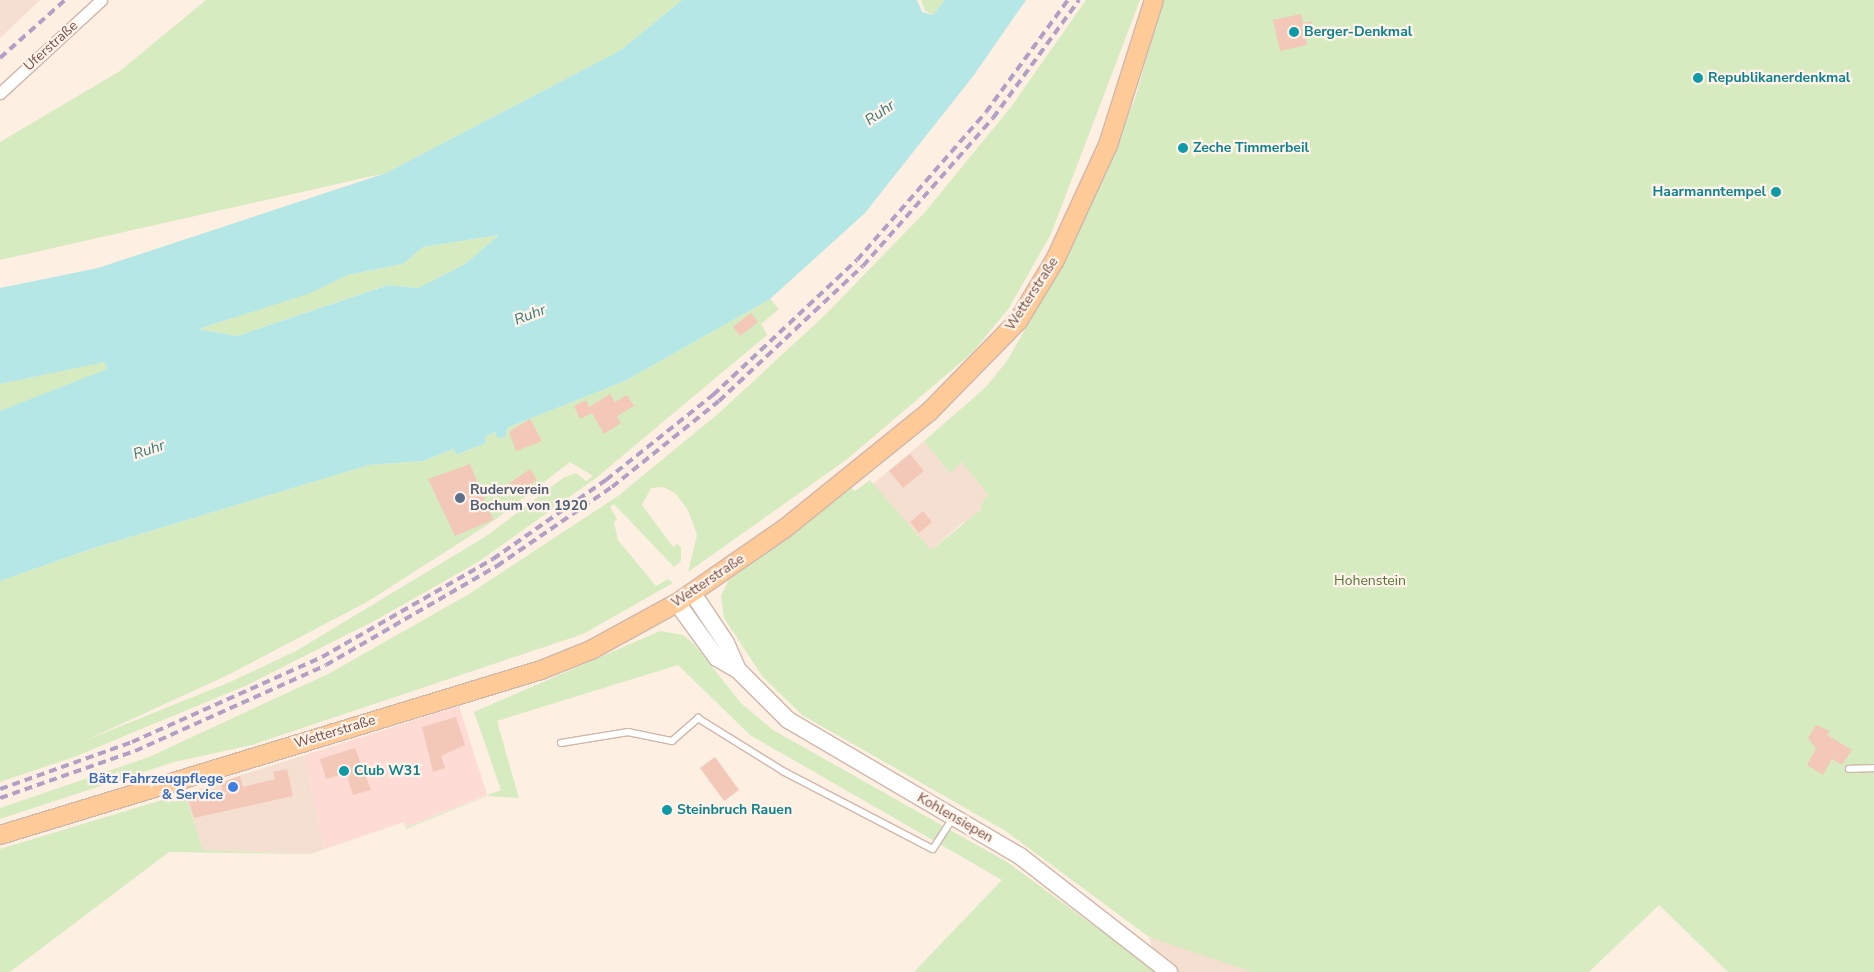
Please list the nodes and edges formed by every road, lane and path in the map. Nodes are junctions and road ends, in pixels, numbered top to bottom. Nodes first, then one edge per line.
1 (102, 0) edge
2 (1154, 0) edge
3 (0, 93) edge
4 (692, 592) junction
5 (677, 603) junction
6 (738, 670) junction
7 (561, 743) dead end
8 (1874, 768) edge
9 (1849, 769) dead end
10 (954, 816) junction
11 (0, 834) edge
12 (1168, 972) edge

1 - 3 street, Uferstraße
2 - 4 main road, Wetterstraße
4 - 5 main road, Wetterstraße
4 - 6 street, Kohlensiepen
5 - 6 street, Kohlensiepen
5 - 11 main road, Wetterstraße
6 - 10 street, Kohlensiepen
7 - 10 lane
8 - 9 lane
10 - 12 street, Kohlensiepen

